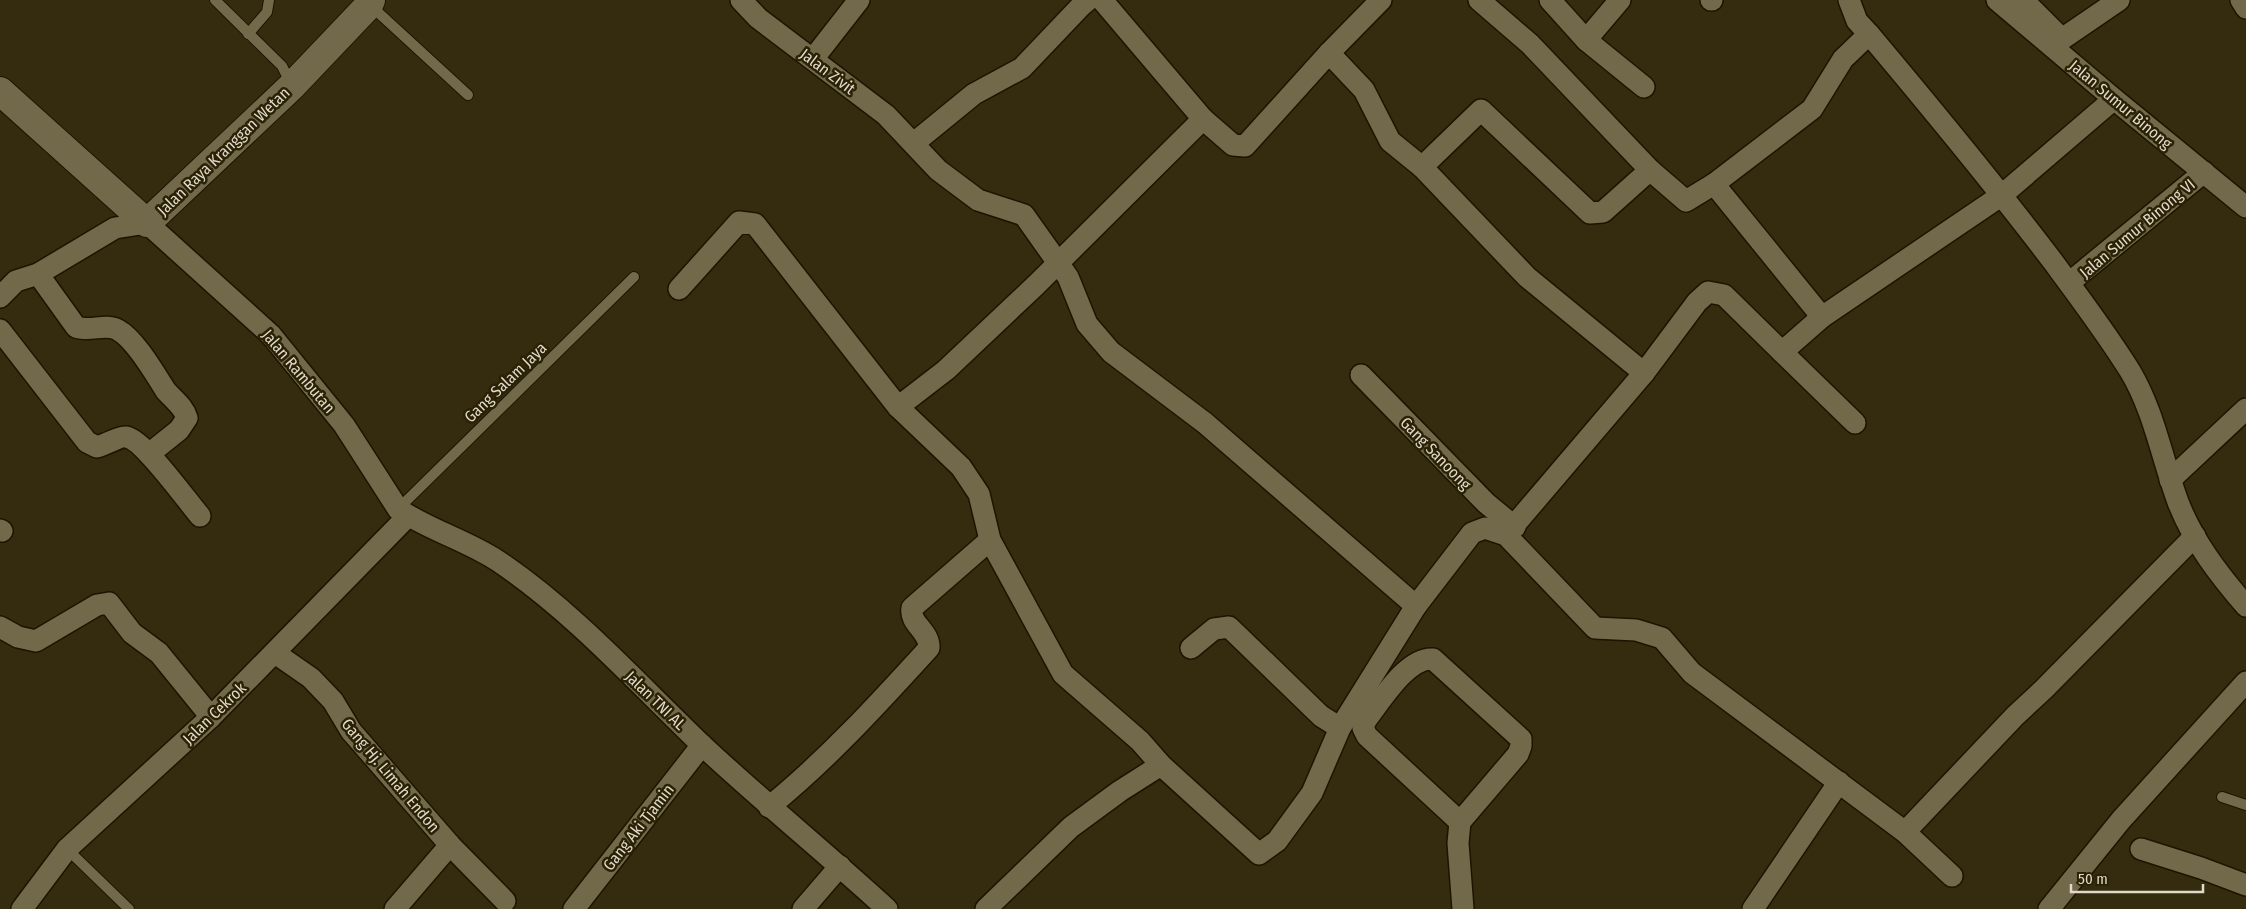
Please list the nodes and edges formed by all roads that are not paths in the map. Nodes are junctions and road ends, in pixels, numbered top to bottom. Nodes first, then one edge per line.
1 (215, 0) edge
2 (269, 0) edge
3 (741, 0) edge
4 (859, 0) edge
5 (1088, 0) edge
6 (1102, 0) edge
7 (1381, 0) edge
8 (1479, 0) edge
9 (1550, 0) edge
10 (1620, 0) edge
11 (1849, 0) edge
12 (2118, 0) edge
13 (2241, 0) edge
14 (370, 2) edge
15 (2010, 3) edge
16 (2246, 8) edge
17 (248, 34) junction
18 (1869, 34) junction
19 (1586, 40) junction
20 (1329, 53) junction
21 (813, 59) junction
22 (292, 86) junction
23 (1644, 87) dead end
24 (0, 91) edge
25 (468, 95) dead end
26 (2114, 99) junction
27 (1204, 119) junction
28 (914, 143) junction
29 (1422, 168) junction
30 (1650, 170) junction
31 (2204, 172) junction
32 (1714, 184) junction
33 (2002, 195) junction
34 (2246, 207) edge
35 (148, 223) junction
36 (1057, 263) junction
37 (38, 274) junction
38 (634, 277) dead end
39 (2069, 284) junction
40 (679, 289) dead end
41 (0, 297) edge
42 (1822, 317) junction
43 (0, 330) edge
44 (1782, 352) junction
45 (1644, 373) junction
46 (1361, 375) dead end
47 (898, 407) junction
48 (2246, 409) edge
49 (1856, 423) dead end
50 (149, 454) junction
51 (2170, 480) junction
52 (403, 512) junction
53 (200, 516) dead end
54 (1510, 531) junction
55 (2194, 536) junction
56 (990, 540) junction
57 (1416, 606) junction
58 (2246, 606) edge
59 (0, 627) edge
60 (1191, 648) dead end
61 (276, 653) junction
62 (2246, 682) edge
63 (211, 717) junction
64 (1340, 728) junction
65 (702, 745) junction
66 (1161, 765) junction
67 (1839, 782) junction
68 (2222, 798) dead end
69 (2246, 805) edge
70 (769, 807) junction
71 (1460, 822) junction
72 (1905, 832) junction
73 (450, 845) junction
74 (67, 849) junction
75 (2141, 849) dead end
76 (840, 866) junction
77 (1952, 876) dead end
78 (2246, 885) edge
79 (505, 901) dead end
80 (22, 909) edge
81 (129, 909) edge
82 (395, 909) edge
83 (574, 909) edge
84 (803, 909) edge
85 (887, 909) edge
86 (986, 909) edge
87 (1463, 909) edge
88 (1753, 909) edge
89 (2049, 909) edge

1 - 17 lane
2 - 17 lane
3 - 21 street, Jalan Zivit
4 - 21 street
5 - 28 street
6 - 27 street
7 - 20 street
8 - 30 street
9 - 19 street
10 - 19 street
11 - 18 street
12 - 15 street
13 - 16 street
14 - 22 main road, Jalan Raya Kranggan Wetan
14 - 25 lane
15 - 26 street, Jalan Sumur Binong
17 - 22 lane
18 - 32 street
18 - 33 street
19 - 23 street
20 - 27 street
20 - 29 street
21 - 28 street, Jalan Zivit
22 - 35 main road, Jalan Raya Kranggan Wetan
24 - 35 main road, Jalan Raya Kranggan Wetan
26 - 31 street, Jalan Sumur Binong
26 - 33 street
27 - 36 street
28 - 36 street, Jalan Zivit
29 - 30 street
29 - 45 street
30 - 32 street
31 - 34 street, Jalan Sumur Binong
31 - 39 street, Jalan Sumur Binong VI
32 - 42 street
33 - 39 street
33 - 42 street
35 - 37 street
35 - 52 street, Jalan Rambutan
36 - 47 street
36 - 57 street, Jalan Zivit
37 - 41 street
37 - 50 street
38 - 52 lane, Gang Salam Jaya
39 - 51 street
40 - 47 street
42 - 44 street
43 - 50 street
44 - 45 street
44 - 49 street
45 - 54 street
46 - 54 street, Gang Sanoong
47 - 56 street
48 - 51 street
50 - 53 street
51 - 55 street
52 - 61 street, Jalan Cekrok
52 - 65 street, Jalan TNI AL
54 - 57 street
54 - 67 street, Gang Sanoong
55 - 58 street
55 - 72 street
56 - 66 street
56 - 70 street
57 - 64 street
59 - 63 street
60 - 64 street
61 - 63 street, Jalan Cekrok
61 - 73 street, Gang Hj. Limah Endon
62 - 89 street
63 - 74 street, Jalan Cekrok
64 - 66 street
65 - 70 street, Jalan TNI AL
65 - 83 street, Gang Aki Tjamin
66 - 86 street
67 - 72 street, Gang Sanoong
67 - 88 street
68 - 69 lane
70 - 76 street, Jalan TNI AL
71 - 71 street
71 - 87 street
72 - 77 street, Gang Sanoong
73 - 79 street, Gang Hj. Limah Endon
73 - 82 street
74 - 80 street, Jalan Cekrok
74 - 81 lane
75 - 78 street
76 - 84 street
76 - 85 street, Jalan TNI AL

